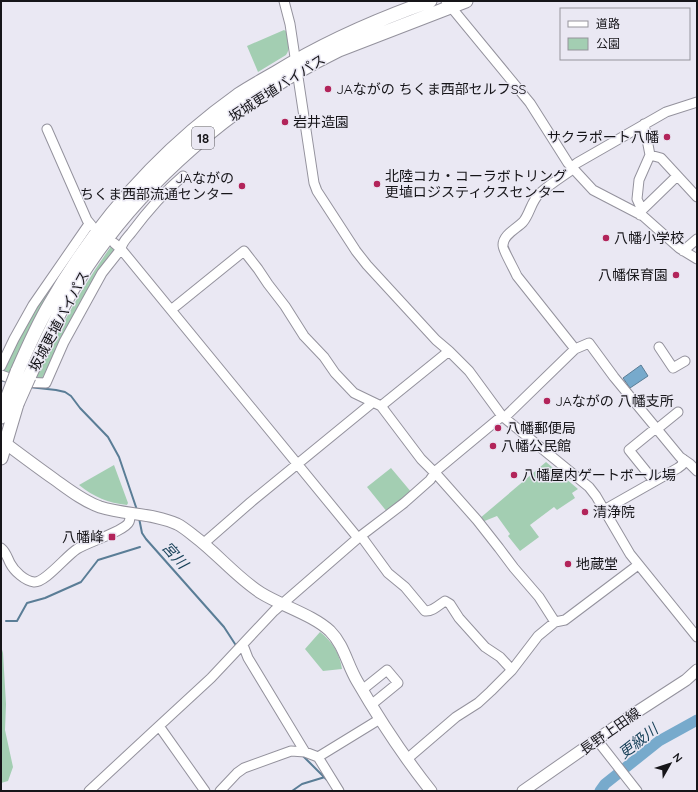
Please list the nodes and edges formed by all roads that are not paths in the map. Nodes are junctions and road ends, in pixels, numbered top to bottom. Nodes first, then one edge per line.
1 (284, 1) edge
2 (430, 1) edge
3 (466, 1) edge
4 (449, 4) edge
5 (296, 66) junction
6 (697, 102) edge
7 (644, 124) junction
8 (47, 129) dead end
9 (650, 155) junction
10 (572, 168) junction
11 (183, 176) dead end
12 (678, 176) junction
13 (697, 197) edge
14 (641, 213) junction
15 (697, 239) edge
16 (118, 246) junction
17 (683, 251) junction
18 (697, 259) edge
19 (171, 310) junction
20 (659, 347) dead end
21 (575, 349) junction
22 (449, 351) junction
23 (685, 361) dead end
24 (1, 366) edge
25 (1, 375) edge
26 (11, 403) junction
27 (372, 403) junction
28 (381, 406) junction
29 (678, 412) dead end
30 (1, 417) edge
31 (503, 417) junction
32 (656, 428) junction
33 (3, 441) edge
34 (1, 458) edge
35 (683, 459) junction
36 (297, 464) junction
37 (697, 471) edge
38 (436, 473) junction
39 (654, 481) junction
40 (604, 510) junction
41 (135, 514) junction
42 (360, 537) junction
43 (204, 543) junction
44 (1, 548) edge
45 (638, 565) junction
46 (282, 604) junction
47 (555, 622) junction
48 (697, 637) edge
49 (240, 648) junction
50 (512, 670) junction
51 (697, 670) edge
52 (362, 690) junction
53 (371, 705) junction
54 (380, 720) junction
55 (159, 726) junction
56 (597, 740) junction
57 (302, 752) junction
58 (318, 757) junction
59 (407, 758) junction
60 (89, 791) edge
61 (205, 791) edge
62 (220, 791) edge
63 (339, 791) edge
64 (432, 791) edge
65 (523, 791) edge
66 (637, 791) edge

1 - 5 street
2 - 5 highway, 坂城更埴バイパス / 18
3 - 4 highway, 坂城更埴バイパス / 18
4 - 5 highway, 坂城更埴バイパス / 18
4 - 10 street
5 - 22 street
5 - 26 highway, 坂城更埴バイパス / 18, bridge
6 - 7 street
7 - 9 street
7 - 10 street
8 - 24 street
9 - 12 street
9 - 14 street
10 - 14 street
10 - 21 street
11 - 16 street
12 - 13 street
12 - 14 street
14 - 17 street
15 - 17 street
16 - 19 street
16 - 25 street
17 - 18 street
19 - 27 street
19 - 36 street
20 - 23 street
21 - 31 street
21 - 32 street
22 - 28 street
22 - 31 street
26 - 30 highway, 坂城更埴バイパス / 18
26 - 33 highway, 坂城更埴バイパス / 18
27 - 28 street
27 - 36 street
28 - 38 street
29 - 32 street
31 - 38 street
31 - 40 street
32 - 35 street
32 - 39 street
33 - 34 highway, 坂城更埴バイパス / 18
33 - 41 main road
35 - 37 street
35 - 39 street
36 - 42 street
36 - 43 street
38 - 42 street
38 - 47 street
39 - 40 street
40 - 45 street
41 - 43 main road
41 - 44 street
42 - 46 street
42 - 50 street
43 - 46 main road
45 - 47 street
45 - 48 street
46 - 49 street
46 - 52 main road
47 - 50 street
49 - 55 street
49 - 57 street
50 - 59 street
51 - 56 main road, 長野上田線
52 - 53 main road
52 - 53 street
53 - 54 main road
54 - 58 street
54 - 59 main road
55 - 60 street
55 - 61 street
56 - 65 main road, 長野上田線
56 - 66 street
57 - 58 street
57 - 62 street
58 - 63 street
59 - 64 main road

